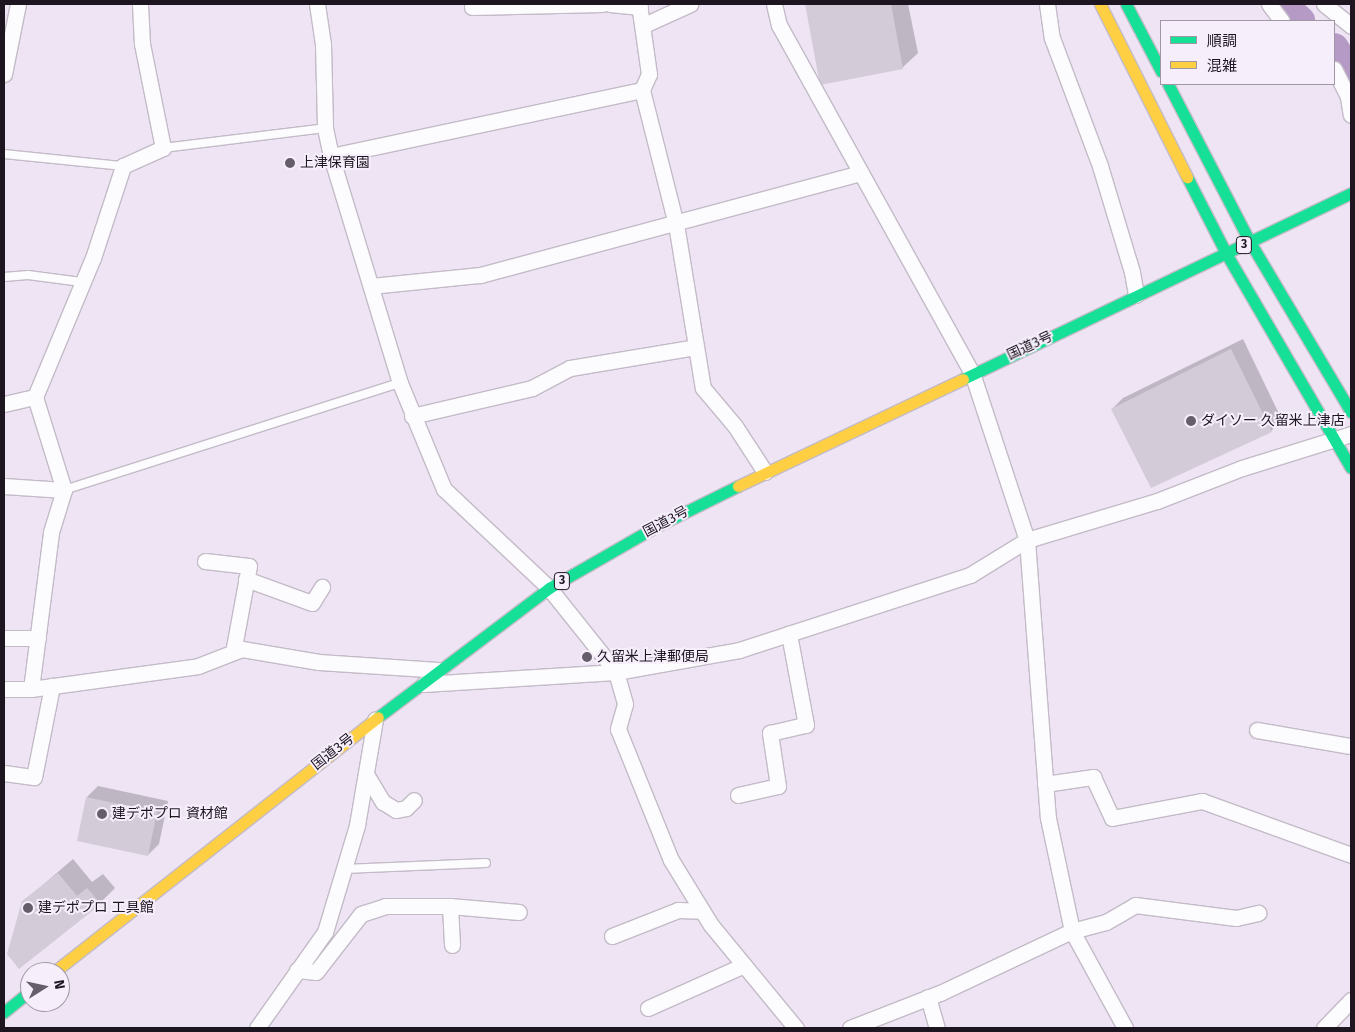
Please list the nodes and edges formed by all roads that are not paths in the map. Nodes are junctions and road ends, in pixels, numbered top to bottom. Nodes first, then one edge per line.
1 (18, 4) edge
2 (140, 4) edge
3 (317, 4) edge
4 (602, 4) edge
5 (610, 4) edge
6 (690, 4) edge
7 (774, 4) edge
8 (1047, 4) edge
9 (1100, 4) edge
10 (1126, 4) edge
11 (1268, 4) edge
12 (1324, 4) edge
13 (640, 5) edge
14 (472, 7) dead end
15 (1281, 20) edge
16 (644, 25) junction
17 (1351, 26) edge
18 (6, 50) edge
19 (1160, 69) edge
20 (1335, 71) edge
21 (4, 74) edge
22 (1169, 85) edge
23 (642, 90) junction
24 (1351, 115) edge
25 (325, 128) junction
26 (162, 148) junction
27 (4, 154) edge
28 (331, 156) junction
29 (123, 166) junction
30 (861, 173) junction
31 (1351, 193) edge
32 (676, 224) junction
33 (1250, 242) junction
34 (1227, 255) junction
35 (4, 277) edge
36 (82, 282) junction
37 (371, 286) junction
38 (1136, 296) junction
39 (695, 347) junction
40 (972, 373) junction
41 (400, 383) junction
42 (35, 397) junction
43 (4, 404) edge
44 (1351, 412) edge
45 (412, 416) junction
46 (1351, 434) edge
47 (1334, 439) junction
48 (1351, 468) edge
49 (765, 472) junction
50 (4, 486) edge
51 (64, 490) junction
52 (1027, 540) junction
53 (205, 562) dead end
54 (246, 579) junction
55 (322, 587) dead end
56 (548, 588) junction
57 (789, 634) junction
58 (4, 638) edge
59 (38, 638) junction
60 (233, 652) junction
61 (438, 670) junction
62 (616, 672) junction
63 (420, 684) junction
64 (52, 686) junction
65 (4, 689) edge
66 (31, 689) junction
67 (375, 719) junction
68 (1257, 730) dead end
69 (1351, 746) edge
70 (4, 774) edge
71 (366, 774) junction
72 (1045, 784) junction
73 (738, 795) dead end
74 (414, 800) dead end
75 (1351, 854) edge
76 (486, 863) dead end
77 (344, 869) junction
78 (450, 906) junction
79 (702, 911) junction
80 (518, 912) dead end
81 (1258, 913) dead end
82 (1072, 931) junction
83 (612, 936) dead end
84 (452, 945) dead end
85 (67, 962) edge
86 (744, 965) junction
87 (297, 970) junction
88 (928, 997) junction
89 (20, 999) edge
90 (1351, 1000) edge
91 (648, 1008) dead end
92 (4, 1012) edge
93 (878, 1022) edge
94 (257, 1028) edge
95 (796, 1028) edge
96 (850, 1028) edge
97 (937, 1028) edge
98 (1124, 1028) edge
99 (1324, 1028) edge

1 - 18 street
2 - 26 street
3 - 25 street
4 - 14 street
5 - 13 street
6 - 16 street
7 - 30 street
8 - 38 street
9 - 34 main road
10 - 19 main road
11 - 15 street
12 - 17 street
13 - 16 street
16 - 23 street
18 - 21 street
20 - 24 street
22 - 33 main road
23 - 28 street
23 - 32 street
25 - 26 lane
25 - 28 street
26 - 29 street
27 - 29 lane
28 - 37 street
29 - 36 street
30 - 32 street
30 - 40 street
31 - 33 main road, 国道3号 / 3
32 - 37 street
32 - 39 street
33 - 34 main road, 国道3号 / 3
33 - 44 main road
34 - 38 main road, 国道3号 / 3
34 - 47 main road
35 - 36 lane
36 - 42 street
37 - 41 street
38 - 40 main road, 国道3号 / 3
39 - 45 street
39 - 49 street
40 - 49 main road, 国道3号 / 3
40 - 52 street
41 - 45 street
41 - 51 lane
42 - 43 street
42 - 51 street
45 - 56 street
46 - 47 street
47 - 48 main road
47 - 52 street
49 - 56 main road, 国道3号 / 3
50 - 51 street
51 - 59 street
52 - 57 street
52 - 72 street
53 - 54 street
54 - 55 street
54 - 60 street
56 - 61 main road, 国道3号 / 3
56 - 62 street
57 - 62 street
57 - 73 street
58 - 59 street
59 - 66 street
60 - 61 street
60 - 64 street
61 - 63 main road, 国道3号 / 3
62 - 63 street
62 - 79 street
63 - 67 main road, 国道3号 / 3
64 - 66 street
64 - 70 street
65 - 66 street
67 - 71 street
67 - 85 main road, 国道3号 / 3
68 - 69 street
71 - 74 street
71 - 77 street
72 - 75 street
72 - 82 street
76 - 77 lane
77 - 87 street
78 - 80 street
78 - 84 street
78 - 87 street
79 - 83 street
79 - 86 street
81 - 82 street
82 - 88 street
82 - 98 street
86 - 91 street
86 - 95 street
87 - 94 street
88 - 93 street
88 - 97 street
89 - 92 main road
90 - 99 street
93 - 96 street

